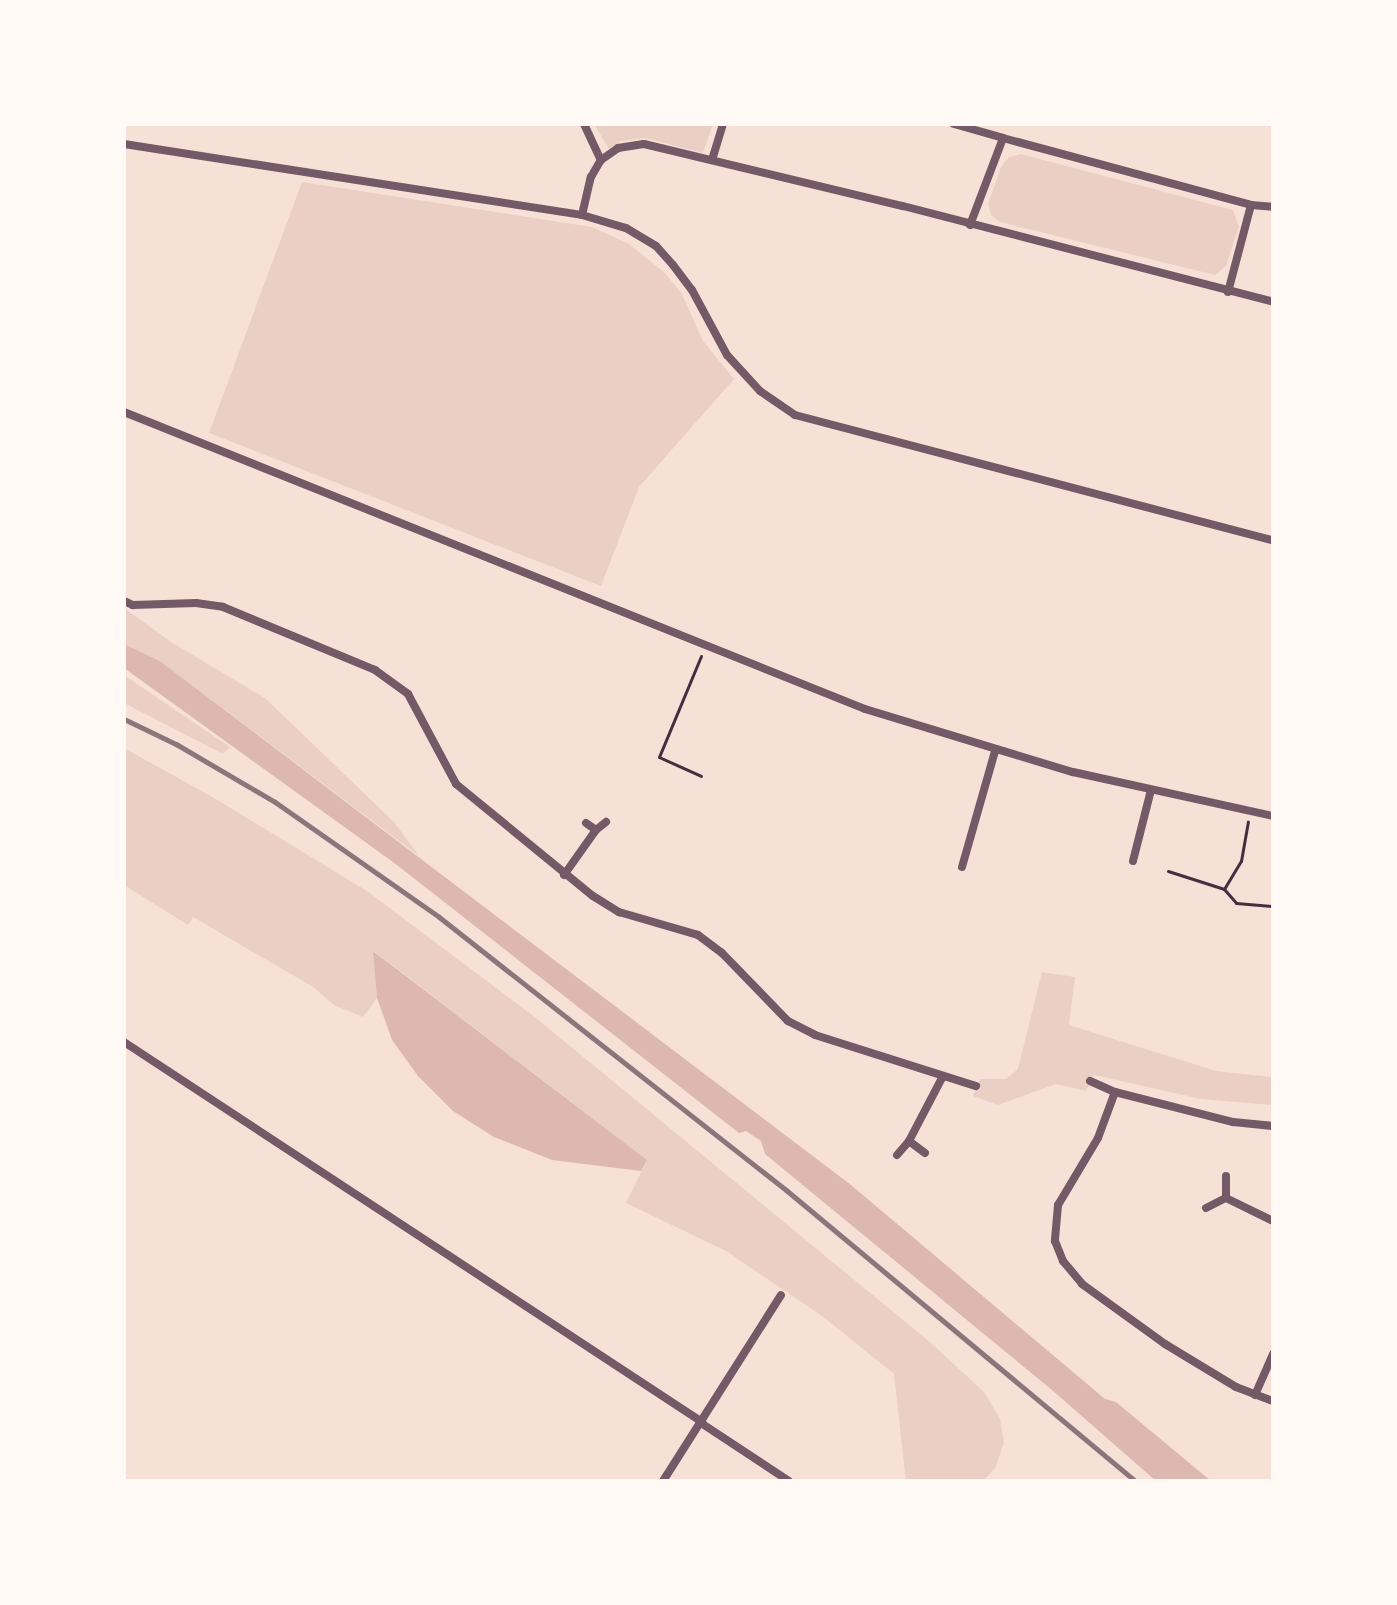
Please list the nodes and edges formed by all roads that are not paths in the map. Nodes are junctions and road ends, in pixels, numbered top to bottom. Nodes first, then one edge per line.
1 (584, 124) edge
2 (723, 124) edge
3 (954, 124) edge
4 (1003, 138) junction
5 (124, 144) edge
6 (601, 160) junction
7 (712, 160) junction
8 (1251, 205) junction
9 (1273, 207) edge
10 (582, 215) junction
11 (970, 225) junction
12 (1228, 292) junction
13 (1273, 302) edge
14 (124, 412) edge
15 (1273, 540) edge
16 (124, 601) edge
17 (995, 751) junction
18 (1151, 790) junction
19 (1273, 816) edge
20 (606, 822) dead end
21 (586, 823) dead end
22 (596, 830) junction
23 (1133, 861) dead end
24 (962, 867) dead end
25 (564, 875) junction
26 (124, 1042) edge
27 (942, 1078) junction
28 (1090, 1081) dead end
29 (976, 1086) dead end
30 (1115, 1092) junction
31 (1273, 1126) edge
32 (909, 1141) junction
33 (925, 1153) dead end
34 (897, 1155) dead end
35 (1226, 1176) dead end
36 (1226, 1198) junction
37 (1206, 1208) dead end
38 (1273, 1221) edge
39 (781, 1295) dead end
40 (1273, 1354) edge
41 (1255, 1395) junction
42 (1273, 1401) edge
43 (701, 1422) junction
44 (663, 1481) edge
45 (789, 1481) edge

1 - 6 street
2 - 7 street
3 - 4 street
4 - 8 street
4 - 11 street
5 - 10 street
6 - 7 street
6 - 10 street
7 - 11 street
8 - 9 street
8 - 12 street
10 - 15 street
11 - 12 street
12 - 13 street
14 - 17 street
16 - 25 street
17 - 18 street
17 - 24 street
18 - 19 street
18 - 23 street
20 - 22 street
21 - 22 street
22 - 25 street
25 - 27 street
26 - 43 street
27 - 29 street
27 - 32 street
28 - 30 street
30 - 31 street
30 - 41 street
32 - 33 street
32 - 34 street
35 - 36 street
36 - 37 street
36 - 38 street
39 - 43 street
40 - 41 street
41 - 42 street
43 - 44 street
43 - 45 street

